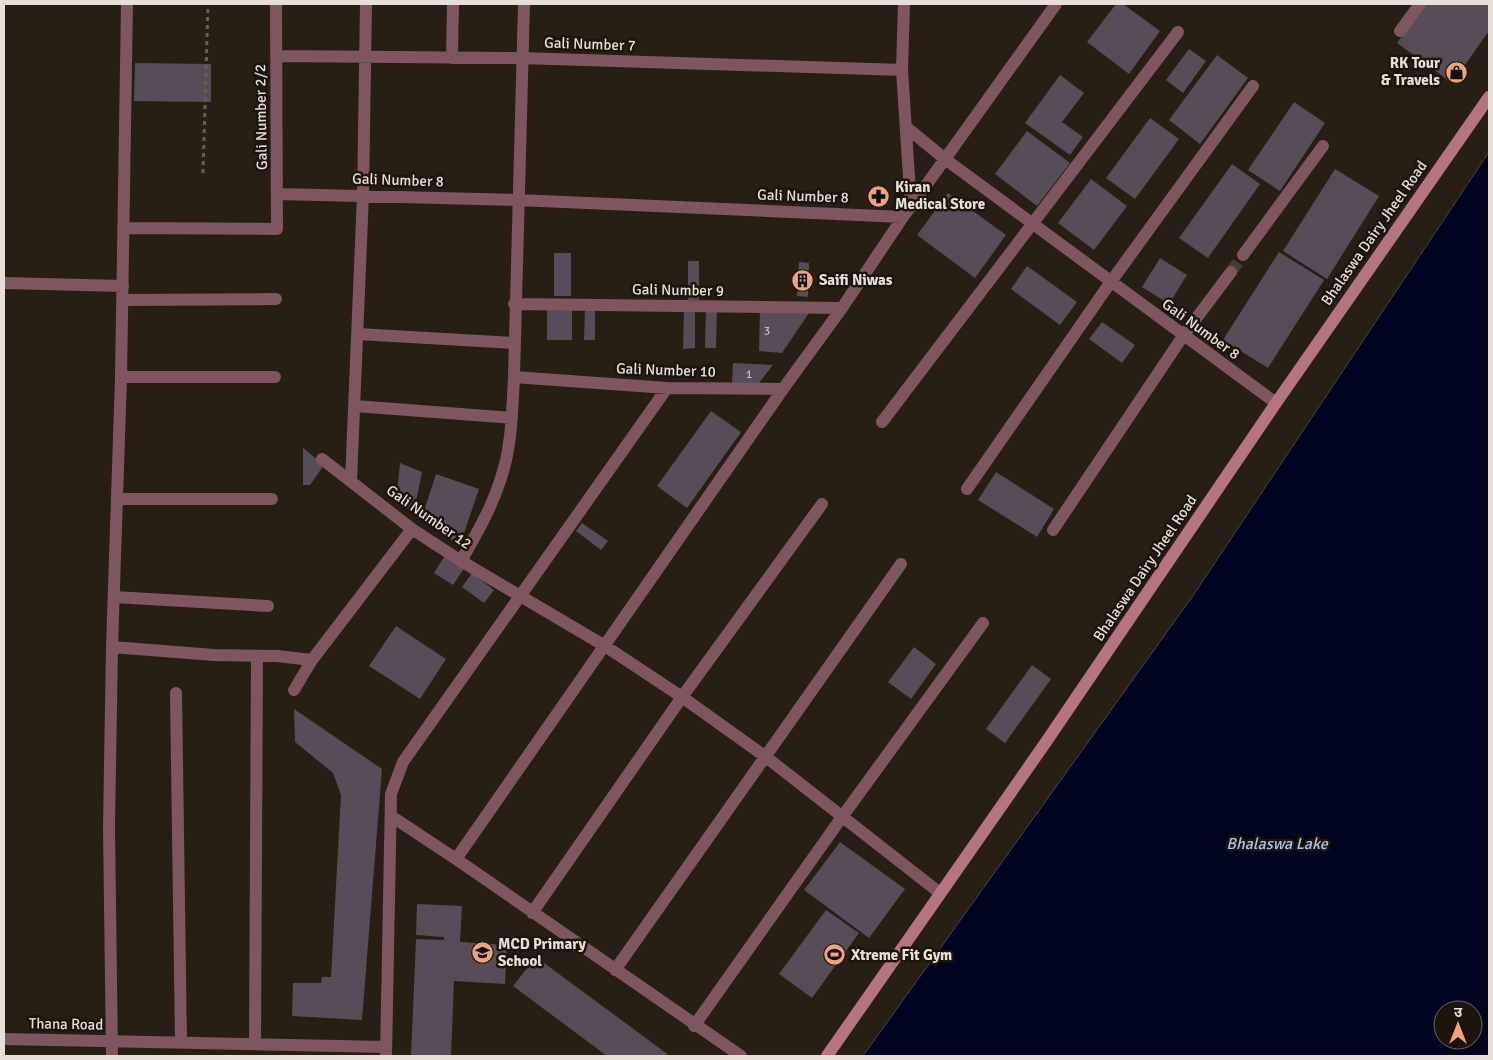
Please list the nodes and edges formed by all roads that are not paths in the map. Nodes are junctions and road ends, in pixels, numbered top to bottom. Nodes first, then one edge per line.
1 (127, 4) edge
2 (276, 4) edge
3 (366, 4) edge
4 (453, 4) edge
5 (524, 4) edge
6 (904, 4) edge
7 (1056, 4) edge
8 (1420, 4) edge
9 (1178, 32) dead end
10 (1400, 32) dead end
11 (277, 56) junction
12 (366, 57) junction
13 (452, 58) junction
14 (521, 58) junction
15 (902, 70) junction
16 (1253, 86) dead end
17 (1489, 97) edge
18 (906, 127) junction
19 (1323, 146) dead end
20 (945, 159) junction
21 (278, 194) junction
22 (363, 195) junction
23 (518, 200) junction
24 (907, 212) junction
25 (1032, 223) junction
26 (124, 228) junction
27 (1243, 255) tunnel mouth
28 (1231, 272) tunnel mouth
29 (4, 283) edge
30 (1110, 283) junction
31 (123, 286) junction
32 (276, 299) dead end
33 (123, 300) junction
34 (514, 304) junction
35 (842, 308) junction
36 (358, 334) junction
37 (1183, 336) junction
38 (514, 342) junction
39 (121, 377) junction
40 (275, 377) dead end
41 (514, 377) junction
42 (667, 388) junction
43 (783, 389) junction
44 (1276, 403) junction
45 (355, 406) junction
46 (512, 418) junction
47 (882, 422) dead end
48 (322, 459) dead end
49 (351, 481) junction
50 (967, 489) dead end
51 (118, 499) junction
52 (272, 499) dead end
53 (822, 504) dead end
54 (412, 529) junction
55 (1053, 530) dead end
56 (462, 561) junction
57 (901, 564) dead end
58 (522, 594) junction
59 (114, 597) junction
60 (268, 606) dead end
61 (984, 623) dead end
62 (605, 646) junction
63 (112, 647) junction
64 (257, 656) junction
65 (312, 660) junction
66 (294, 690) dead end
67 (176, 693) dead end
68 (682, 697) junction
69 (766, 757) junction
70 (391, 816) junction
71 (842, 817) junction
72 (456, 859) junction
73 (940, 893) junction
74 (532, 913) junction
75 (615, 970) junction
76 (694, 1026) junction
77 (4, 1039) edge
78 (112, 1041) junction
79 (181, 1043) junction
80 (255, 1044) junction
81 (386, 1051) edge
82 (112, 1056) edge
83 (741, 1056) edge
84 (827, 1056) edge

1 - 26 street
2 - 11 street, Gali Number 2/2
3 - 12 street
4 - 13 street
5 - 14 street
6 - 15 street
7 - 20 street
8 - 10 street
9 - 25 street
11 - 12 street, Gali Number 7
11 - 21 street, Gali Number 2/2
12 - 13 street, Gali Number 7
12 - 22 street
13 - 14 street, Gali Number 7
14 - 15 street, Gali Number 7
14 - 23 street
15 - 18 street
16 - 30 street
17 - 44 street, Bhalaswa Dairy Jheel Road
18 - 20 street, Gali Number 8
18 - 24 street
19 - 27 street
20 - 24 street
20 - 25 street, Gali Number 8
21 - 22 street, Gali Number 8
21 - 26 street, Gali Number 2/2
22 - 23 street, Gali Number 8
22 - 36 street
23 - 24 street, Gali Number 8
23 - 34 street
24 - 35 street
25 - 30 street, Gali Number 8
25 - 47 street
26 - 31 street
28 - 37 street
29 - 31 street
30 - 37 street, Gali Number 8
30 - 50 street
31 - 33 street
32 - 33 street
33 - 39 street
34 - 35 street, Gali Number 9
34 - 38 street
35 - 43 street
36 - 38 street
36 - 45 street
37 - 44 street, Gali Number 8
37 - 55 street
38 - 41 street
39 - 40 street
39 - 51 street
41 - 42 street, Gali Number 10
41 - 46 street
42 - 43 street, Gali Number 10
42 - 58 street
43 - 62 street
44 - 73 street, Bhalaswa Dairy Jheel Road
45 - 46 street
45 - 49 street
46 - 56 street
48 - 49 street, Gali Number 12
49 - 54 street, Gali Number 12
51 - 52 street
51 - 59 street
53 - 68 street
54 - 56 street, Gali Number 12
54 - 65 street
56 - 58 street, Gali Number 12
57 - 69 street
58 - 62 street, Gali Number 12
58 - 70 street
59 - 60 street
59 - 63 street
61 - 71 street
62 - 68 street, Gali Number 12
62 - 72 street
63 - 64 street
63 - 78 street
64 - 65 street
64 - 80 street
65 - 66 street
67 - 79 street
68 - 69 street, Gali Number 12
68 - 74 street
69 - 71 street, Gali Number 12
69 - 75 street
70 - 72 street
70 - 81 street
71 - 73 street, Gali Number 12
71 - 76 street
72 - 74 street
73 - 84 street, Bhalaswa Dairy Jheel Road
74 - 75 street
75 - 76 street
76 - 83 street
77 - 78 street, Thana Road
78 - 79 street
78 - 82 street, Thana Road
79 - 80 street
80 - 81 street

